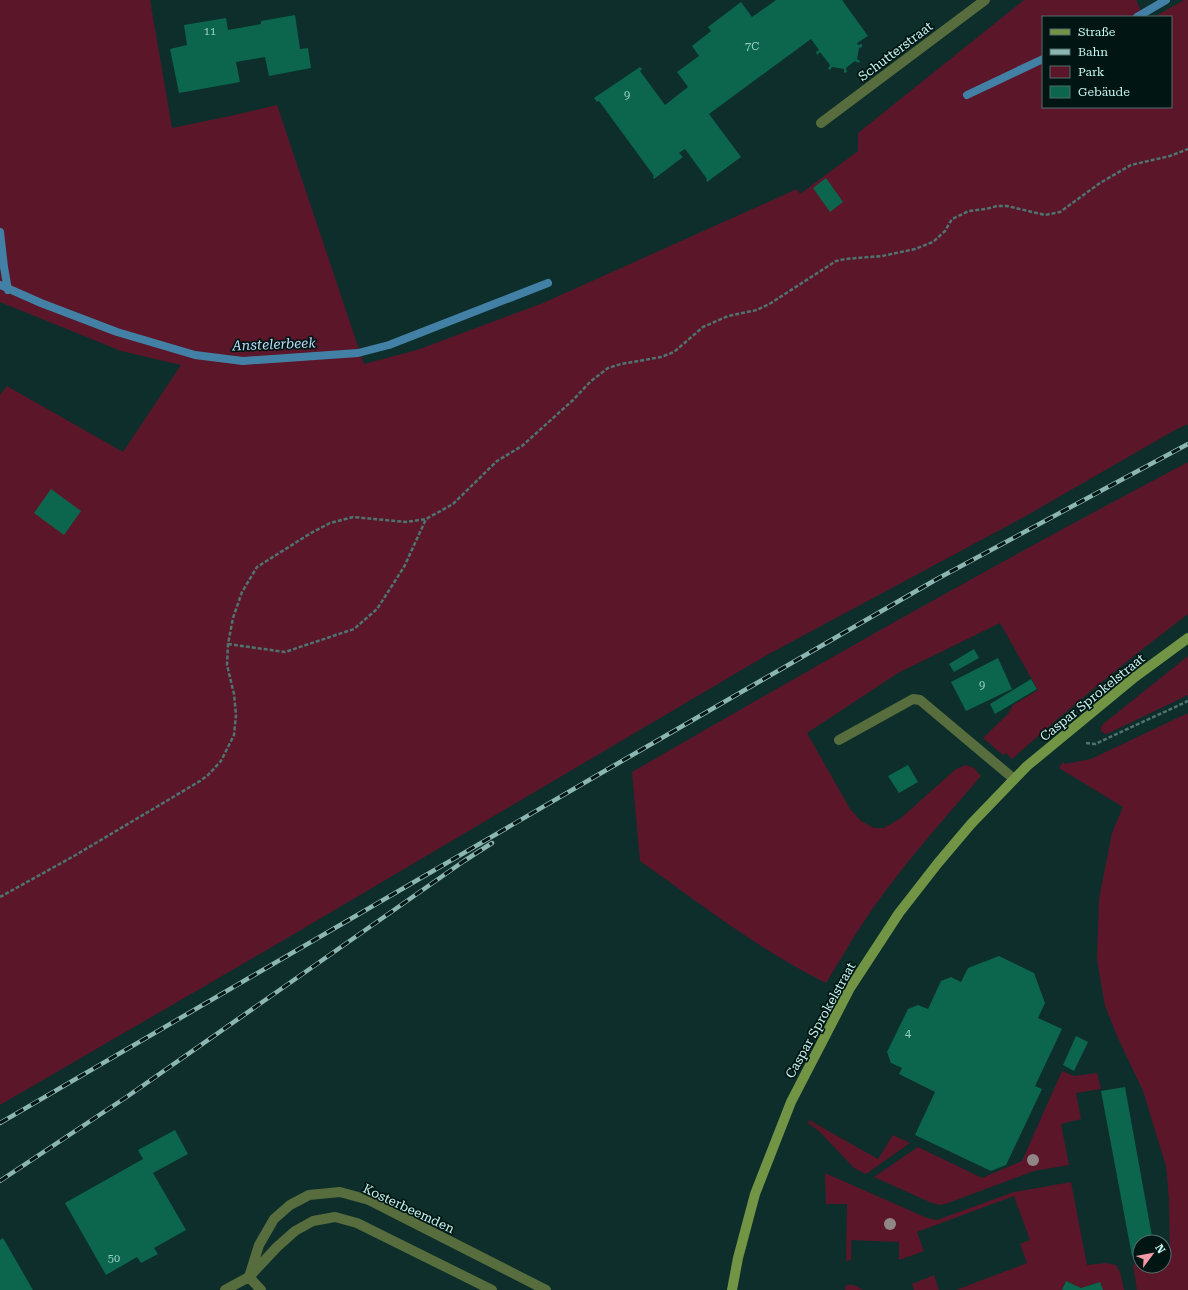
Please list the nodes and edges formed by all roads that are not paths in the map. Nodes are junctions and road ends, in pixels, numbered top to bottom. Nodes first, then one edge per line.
1 (985, 0) edge
2 (821, 123) dead end
3 (1188, 638) edge
4 (839, 740) dead end
5 (1014, 779) junction
6 (248, 1277) junction
7 (225, 1290) edge
8 (261, 1290) edge
9 (492, 1290) edge
10 (546, 1290) edge
11 (732, 1290) edge

1 - 2 street, Schutterstraat
3 - 5 main road, Caspar Sprokelstraat
4 - 5 street
5 - 11 main road, Caspar Sprokelstraat
6 - 7 street
6 - 8 street
6 - 9 street
6 - 10 street, Kosterbeemden

